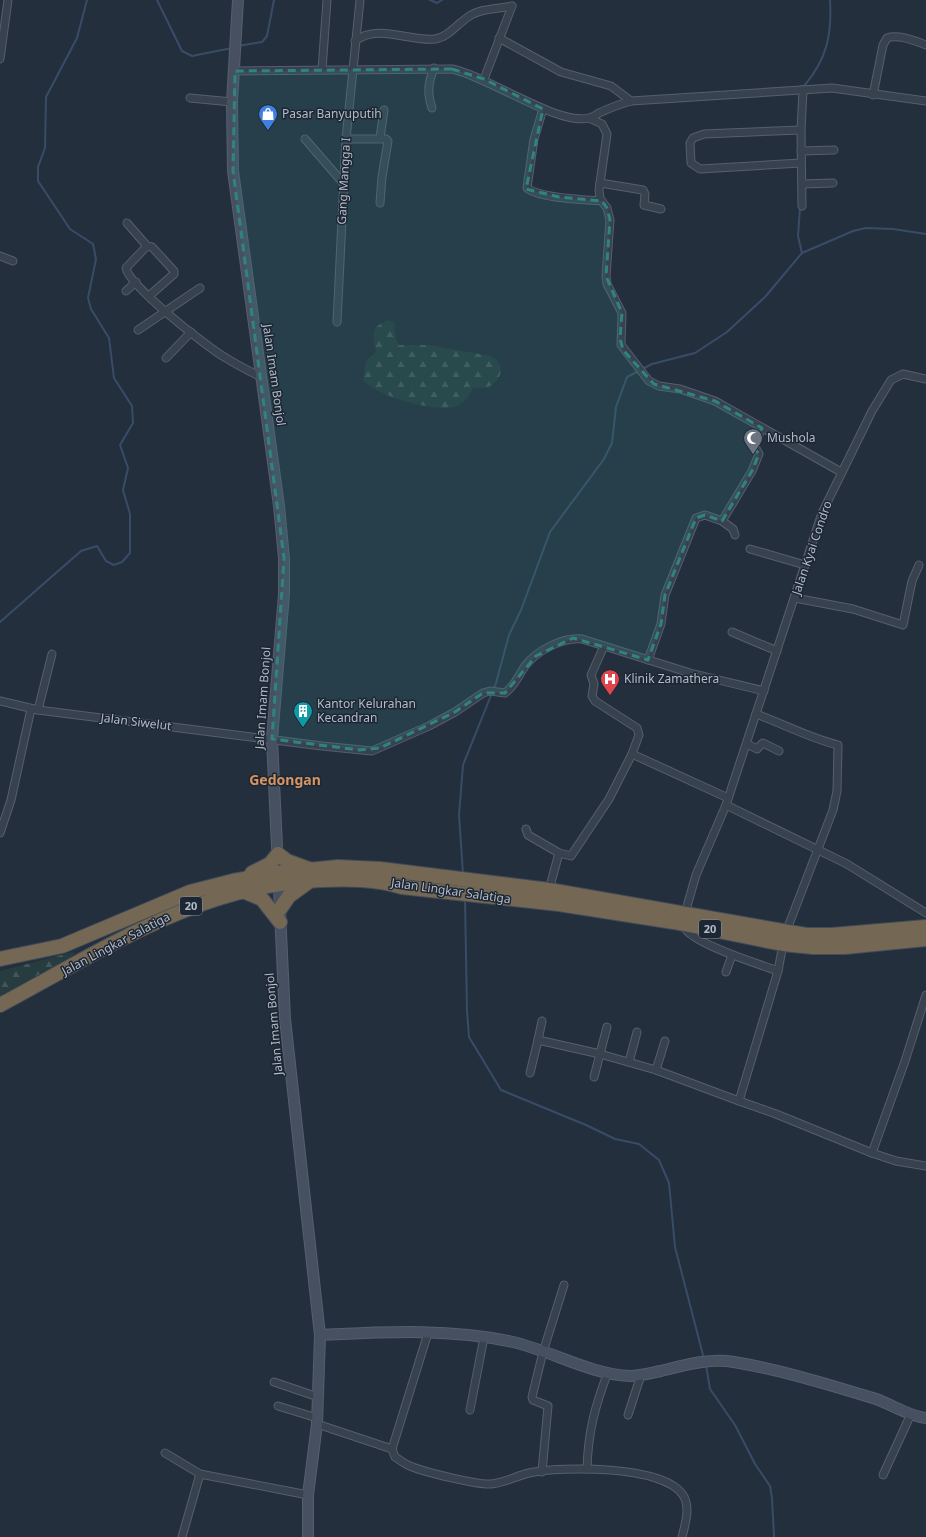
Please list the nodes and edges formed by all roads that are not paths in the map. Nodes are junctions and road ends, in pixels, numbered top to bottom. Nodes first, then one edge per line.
1 (8, 0) edge
2 (238, 0) edge
3 (327, 0) edge
4 (360, 0) edge
5 (2, 23) edge
6 (499, 38) junction
7 (355, 41) junction
8 (926, 46) edge
9 (0, 59) edge
10 (434, 68) junction
11 (322, 70) junction
12 (353, 70) junction
13 (235, 71) junction
14 (484, 79) junction
15 (801, 90) junction
16 (873, 95) junction
17 (190, 98) dead end
18 (631, 101) junction
19 (926, 101) edge
20 (232, 102) junction
21 (432, 108) dead end
22 (543, 109) junction
23 (384, 110) dead end
24 (590, 118) junction
25 (798, 130) junction
26 (380, 138) junction
27 (304, 139) dead end
28 (346, 139) junction
29 (834, 150) dead end
30 (801, 151) junction
31 (799, 163) junction
32 (600, 182) junction
33 (833, 183) dead end
34 (344, 184) junction
35 (802, 184) junction
36 (602, 201) junction
37 (380, 203) dead end
38 (802, 206) dead end
39 (661, 209) dead end
40 (128, 223) dead end
41 (147, 246) junction
42 (0, 256) edge
43 (13, 261) dead end
44 (136, 282) junction
45 (200, 288) dead end
46 (126, 291) dead end
47 (149, 296) junction
48 (165, 312) junction
49 (337, 322) dead end
50 (138, 330) dead end
51 (191, 332) junction
52 (166, 358) dead end
53 (261, 377) junction
54 (926, 379) edge
55 (762, 428) junction
56 (841, 472) junction
57 (722, 521) junction
58 (735, 535) dead end
59 (750, 549) dead end
60 (919, 565) dead end
61 (805, 566) junction
62 (795, 598) junction
63 (732, 632) dead end
64 (604, 646) junction
65 (777, 651) junction
66 (52, 654) dead end
67 (648, 660) junction
68 (764, 691) junction
69 (0, 701) edge
70 (34, 710) junction
71 (756, 714) junction
72 (272, 739) junction
73 (747, 744) junction
74 (779, 751) dead end
75 (632, 754) junction
76 (727, 802) junction
77 (526, 829) dead end
78 (0, 833) edge
79 (818, 850) junction
80 (560, 853) junction
81 (278, 854) junction
82 (312, 875) junction
83 (278, 878) junction
84 (238, 886) junction
85 (549, 890) junction
86 (926, 914) edge
87 (280, 916) junction
88 (684, 918) junction
89 (926, 927) edge
90 (784, 938) junction
91 (926, 939) edge
92 (732, 955) junction
93 (0, 959) edge
94 (778, 971) junction
95 (726, 972) dead end
96 (926, 995) edge
97 (0, 1005) edge
98 (542, 1021) dead end
99 (607, 1027) dead end
100 (637, 1032) dead end
101 (538, 1040) junction
102 (665, 1041) dead end
103 (600, 1054) junction
104 (629, 1062) junction
105 (656, 1070) junction
106 (530, 1073) dead end
107 (594, 1077) dead end
108 (739, 1101) junction
109 (872, 1153) junction
110 (926, 1166) edge
111 (564, 1285) dead end
112 (428, 1333) junction
113 (320, 1335) junction
114 (484, 1338) junction
115 (543, 1352) junction
116 (608, 1372) junction
117 (641, 1375) junction
118 (274, 1382) dead end
119 (318, 1397) junction
120 (278, 1406) dead end
121 (470, 1410) dead end
122 (911, 1414) junction
123 (628, 1415) dead end
124 (926, 1418) edge
125 (317, 1421) junction
126 (392, 1449) junction
127 (165, 1453) dead end
128 (587, 1469) junction
129 (542, 1472) junction
130 (200, 1474) junction
131 (883, 1475) dead end
132 (308, 1495) junction
133 (182, 1537) edge
134 (308, 1537) edge
135 (682, 1537) edge

1 - 5 street
2 - 13 main road, Jalan Imam Bonjol
3 - 11 street
4 - 7 street, Gang Mangga I
5 - 9 street
6 - 7 street
6 - 14 street
6 - 18 street
7 - 12 street, Gang Mangga I
8 - 16 street
10 - 12 street
10 - 14 street
10 - 21 street
11 - 12 street
11 - 13 street
12 - 28 street, Gang Mangga I
13 - 20 main road, Jalan Imam Bonjol
14 - 22 street
15 - 16 street
15 - 18 street
15 - 25 street
16 - 19 street
17 - 20 street
18 - 24 street
20 - 53 main road, Jalan Imam Bonjol
22 - 24 street
22 - 36 street
23 - 26 street
24 - 32 street
25 - 30 street
25 - 31 street
26 - 28 street
26 - 37 street
27 - 34 street
28 - 34 street, Gang Mangga I
29 - 30 street
30 - 31 street
31 - 35 street
32 - 36 street
32 - 39 street
33 - 35 street
34 - 49 street, Gang Mangga I
35 - 38 street
36 - 55 street
40 - 41 street
41 - 44 street
41 - 47 street
42 - 43 street
44 - 46 street
44 - 47 street
45 - 48 street
47 - 48 street
48 - 50 street
48 - 51 street
51 - 52 street
51 - 53 street
53 - 72 main road, Jalan Imam Bonjol
54 - 56 street, Jalan Kyai Condro
55 - 56 street
55 - 57 street
56 - 61 street, Jalan Kyai Condro
57 - 58 street
57 - 67 street
59 - 61 street
60 - 62 street
61 - 62 street, Jalan Kyai Condro
62 - 65 street, Jalan Kyai Condro
63 - 65 street
64 - 67 street
64 - 72 street
64 - 75 street
65 - 68 street, Jalan Kyai Condro
66 - 70 street
67 - 68 street
68 - 71 street, Jalan Kyai Condro
69 - 70 street, Jalan Siwelut
70 - 72 street, Jalan Siwelut
70 - 78 street
71 - 73 street, Jalan Kyai Condro
71 - 79 street
72 - 81 main road, Jalan Imam Bonjol
73 - 74 street
73 - 76 street, Jalan Kyai Condro
75 - 76 street
75 - 80 street
76 - 79 street
76 - 88 street, Jalan Kyai Condro
77 - 80 street
79 - 86 street
79 - 90 street
80 - 85 street
81 - 82 highway
81 - 83 main road, Jalan Imam Bonjol
81 - 84 highway
82 - 83 highway, Jalan Lingkar Salatiga / 20
82 - 85 highway, Jalan Lingkar Salatiga / 20
82 - 87 highway
82 - 88 highway, Jalan Lingkar Salatiga / 20
83 - 84 highway, Jalan Lingkar Salatiga / 20
83 - 87 main road, Jalan Imam Bonjol
84 - 87 highway
84 - 93 highway, Jalan Lingkar Salatiga / 20
84 - 97 highway, Jalan Lingkar Salatiga / 20
85 - 88 highway, Jalan Lingkar Salatiga / 20
87 - 113 main road, Jalan Imam Bonjol
88 - 90 highway, Jalan Lingkar Salatiga / 20
88 - 92 street
89 - 90 highway, Jalan Lingkar Salatiga / 20
90 - 91 highway, Jalan Lingkar Salatiga / 20
90 - 94 street
92 - 94 street
92 - 95 street
94 - 108 street
96 - 109 street
98 - 101 street
99 - 103 street
100 - 104 street
101 - 103 street
101 - 106 street
102 - 105 street
103 - 104 street
103 - 107 street
104 - 105 street
105 - 108 street
108 - 109 street
109 - 110 street
111 - 115 street
112 - 113 main road
112 - 114 main road
112 - 126 street
113 - 119 main road, Jalan Imam Bonjol
114 - 115 main road
114 - 121 street
115 - 116 main road
115 - 129 street
116 - 117 main road
116 - 128 street
117 - 122 main road
117 - 123 street
118 - 119 street
119 - 125 main road, Jalan Imam Bonjol
120 - 125 street
122 - 124 main road
122 - 131 street
125 - 126 street
125 - 132 main road, Jalan Imam Bonjol
126 - 129 street
127 - 130 street
128 - 129 street
128 - 135 street
130 - 132 street
130 - 133 street
132 - 134 main road, Jalan Imam Bonjol

